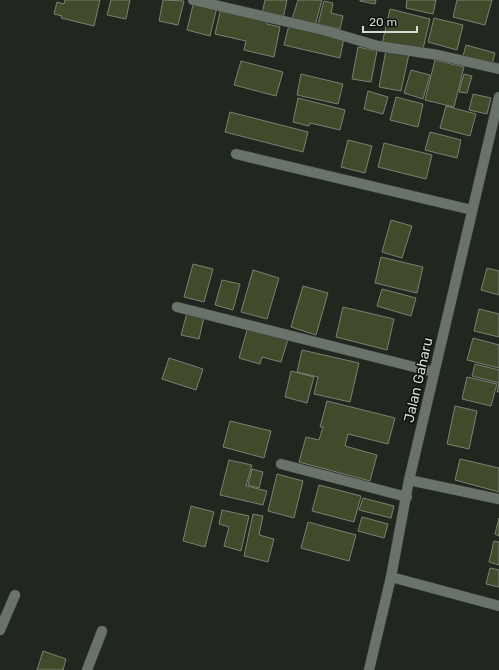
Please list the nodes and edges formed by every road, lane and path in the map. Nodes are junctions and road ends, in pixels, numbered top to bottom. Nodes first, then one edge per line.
1 (193, 0) edge
2 (499, 69) edge
3 (499, 97) edge
4 (236, 154) dead end
5 (472, 210) junction
6 (177, 307) dead end
7 (434, 372) junction
8 (282, 464) dead end
9 (409, 480) junction
10 (407, 497) junction
11 (499, 499) edge
12 (392, 577) junction
13 (15, 595) dead end
14 (499, 606) edge
15 (0, 630) edge
16 (102, 631) dead end
17 (87, 670) edge
18 (369, 670) edge

1 - 2 street
3 - 5 street, Jalan Gaharu
4 - 5 street
5 - 7 street, Jalan Gaharu
6 - 7 street
7 - 9 street, Jalan Gaharu
8 - 10 street
9 - 10 street, Jalan Gaharu
9 - 11 street
10 - 12 street, Jalan Gaharu
12 - 14 street
12 - 18 street, Jalan Gaharu
13 - 15 street
16 - 17 street

